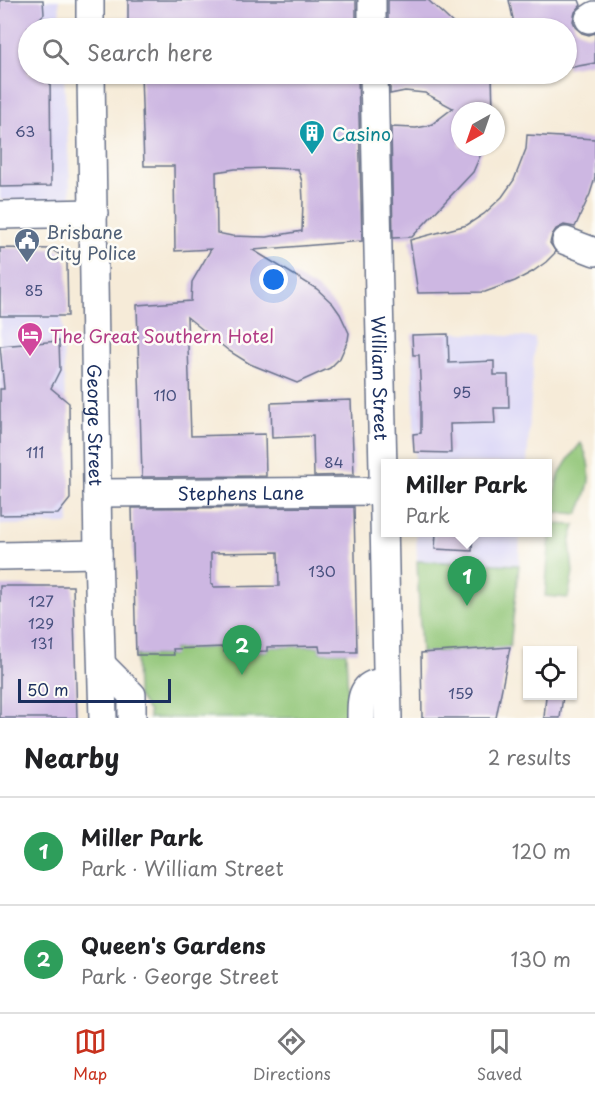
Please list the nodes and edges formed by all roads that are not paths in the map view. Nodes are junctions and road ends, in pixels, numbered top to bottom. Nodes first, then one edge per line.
1 (90, 0) edge
2 (372, 0) edge
3 (90, 18) edge
4 (372, 18) edge
5 (91, 84) edge
6 (106, 84) edge
7 (374, 84) edge
8 (92, 133) junction
9 (94, 213) junction
10 (0, 215) edge
11 (566, 241) dead end
12 (595, 252) edge
13 (383, 459) edge
14 (381, 491) edge
15 (97, 494) junction
16 (385, 537) edge
17 (98, 554) junction
18 (0, 556) edge
19 (102, 665) junction
20 (387, 683) junction
21 (103, 718) edge
22 (132, 718) edge
23 (361, 718) edge
24 (388, 718) edge

1 - 3 street
2 - 4 street
5 - 8 street, George Street
6 - 8 street
7 - 13 street, William Street
8 - 9 street, George Street
9 - 10 street
9 - 15 street, George Street
11 - 12 street
14 - 15 street, Stephens Lane
15 - 17 street, George Street
16 - 20 street, William Street
17 - 18 street
17 - 19 street, George Street
19 - 21 street, George Street
19 - 22 street
20 - 23 street
20 - 24 street, William Street

